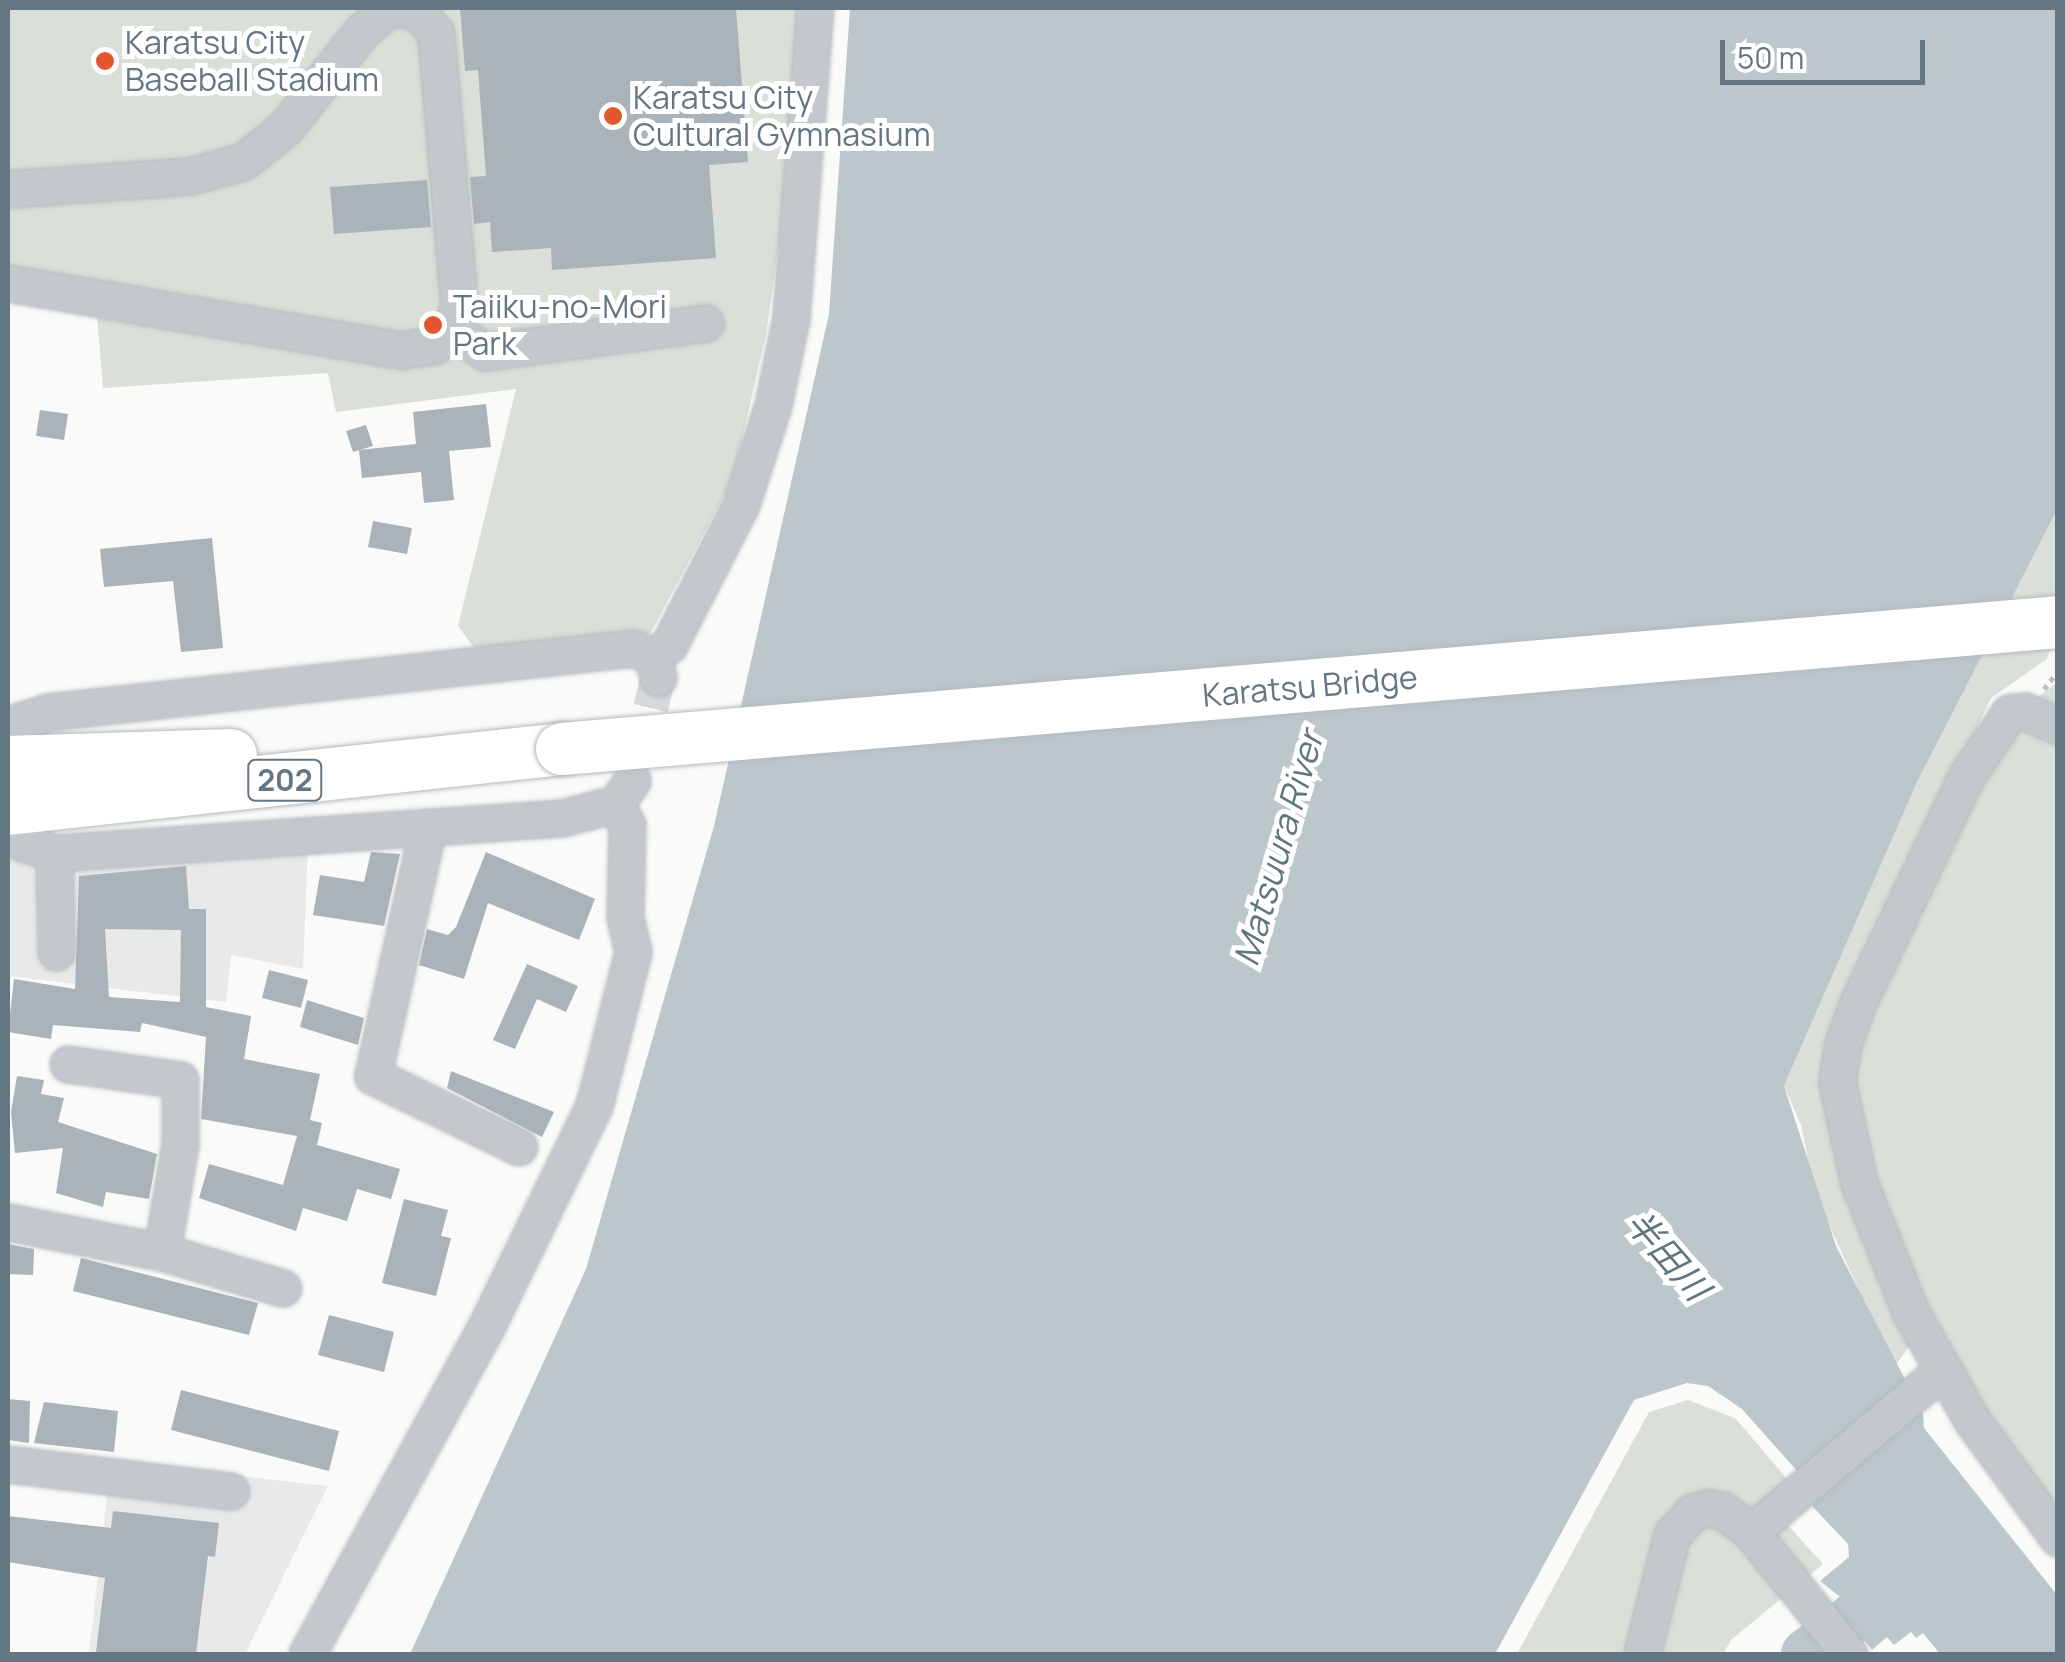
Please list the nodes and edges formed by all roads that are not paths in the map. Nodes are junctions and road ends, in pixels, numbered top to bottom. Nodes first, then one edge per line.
1 (814, 8) edge
2 (378, 13) edge
3 (435, 21) edge
4 (8, 190) edge
5 (8, 283) edge
6 (705, 323) dead end
7 (452, 329) junction
8 (2058, 622) edge
9 (8, 725) edge
10 (2058, 726) edge
11 (562, 750) junction
12 (8, 762) edge
13 (8, 809) edge
14 (428, 827) junction
15 (8, 838) edge
16 (54, 853) junction
17 (56, 952) dead end
18 (68, 1064) dead end
19 (518, 1147) dead end
20 (8, 1222) edge
21 (162, 1252) junction
22 (283, 1288) dead end
23 (1943, 1370) junction
24 (8, 1464) edge
25 (230, 1490) dead end
26 (1751, 1532) junction
27 (2058, 1538) edge
28 (307, 1654) edge
29 (1642, 1654) edge
30 (1849, 1654) edge

1 - 9 street
2 - 3 street
2 - 4 street
3 - 7 street
5 - 7 street
6 - 7 street
8 - 11 highway, Karatsu Bridge / 202, bridge
10 - 23 street
11 - 12 highway, 202
11 - 13 highway, 202
14 - 16 street
14 - 19 street
14 - 28 street
15 - 16 street
16 - 17 street
18 - 21 street
20 - 21 street
21 - 22 street
23 - 26 street
23 - 27 street
24 - 25 street
26 - 29 street
26 - 30 street

